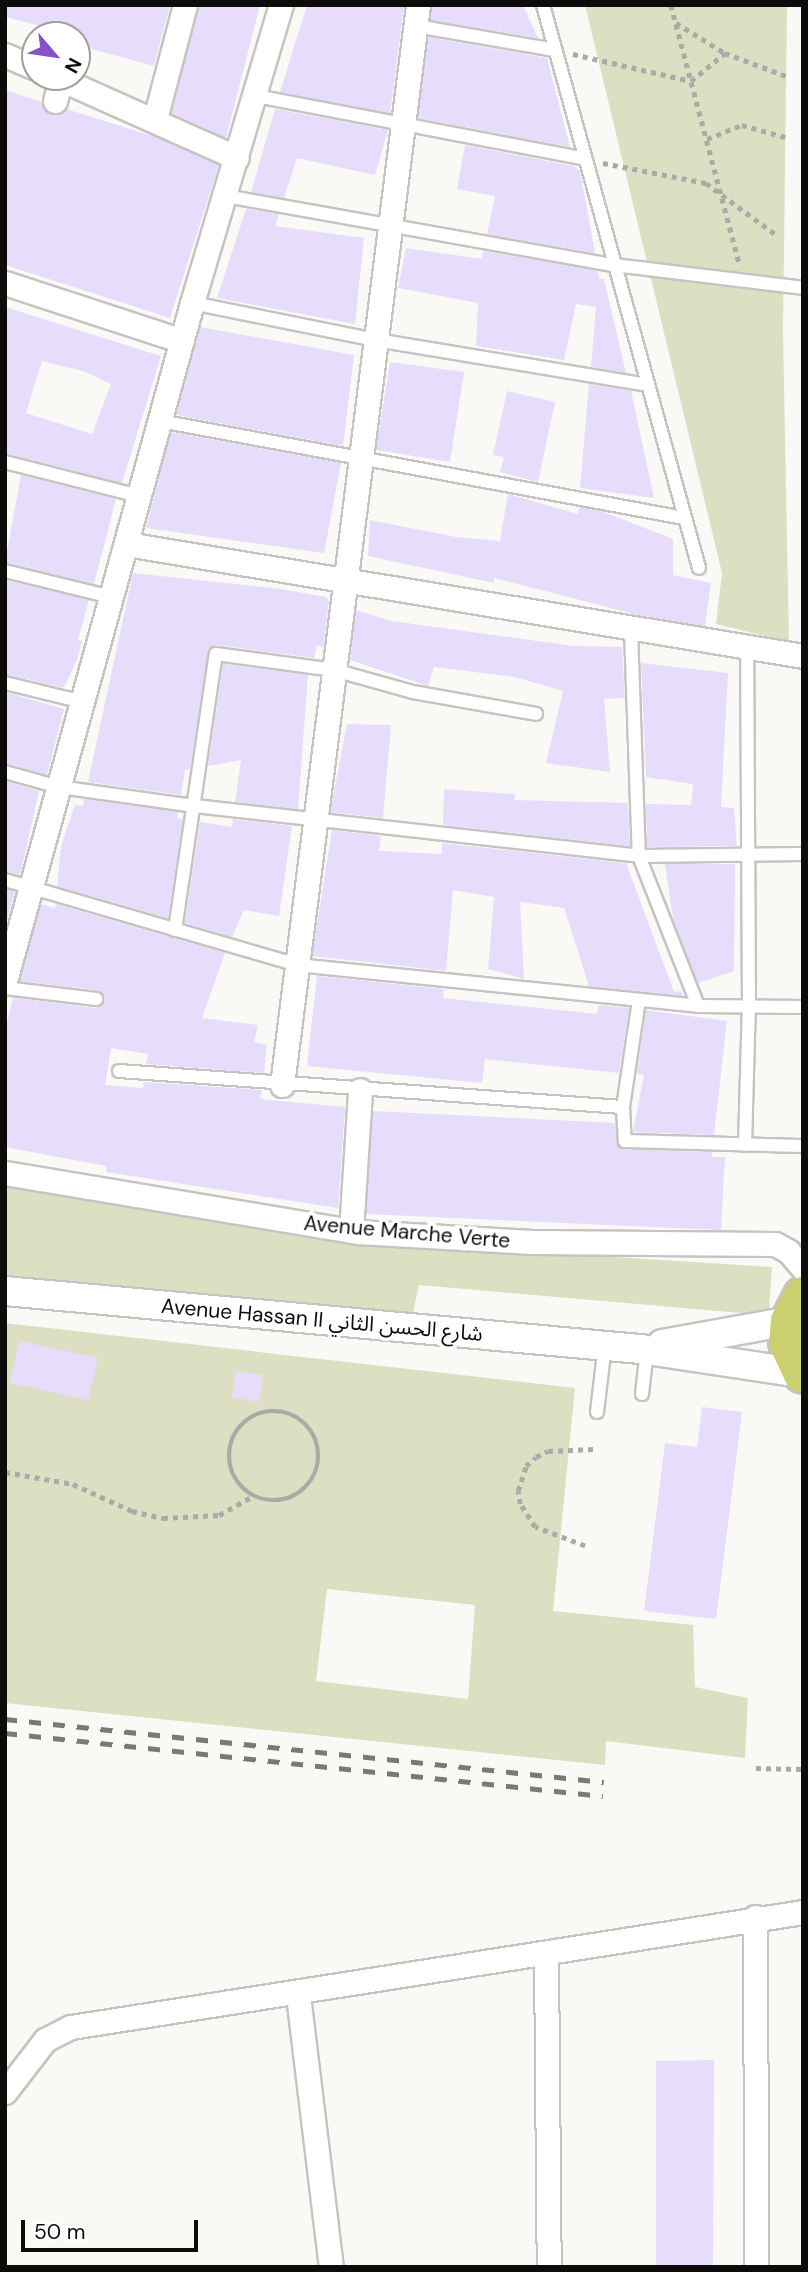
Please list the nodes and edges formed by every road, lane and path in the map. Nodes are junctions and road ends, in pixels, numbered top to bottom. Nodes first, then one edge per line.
1 (185, 5) edge
2 (281, 5) edge
3 (543, 5) edge
4 (671, 5) edge
5 (417, 15) edge
6 (676, 23) junction
7 (555, 50) junction
8 (725, 53) junction
9 (786, 76) dead end
10 (691, 81) junction
11 (73, 91) edge
12 (256, 96) junction
13 (155, 119) junction
14 (403, 124) junction
15 (785, 137) dead end
16 (707, 139) junction
17 (237, 158) junction
18 (585, 159) junction
19 (720, 193) junction
20 (225, 196) junction
21 (390, 225) junction
22 (778, 236) dead end
23 (614, 265) junction
24 (740, 268) dead end
25 (5, 283) edge
26 (803, 288) edge
27 (192, 303) junction
28 (376, 340) junction
29 (182, 341) junction
30 (648, 385) junction
31 (160, 421) junction
32 (361, 458) junction
33 (5, 462) edge
34 (139, 496) junction
35 (684, 518) junction
36 (126, 544) junction
37 (699, 568) dead end
38 (5, 571) edge
39 (346, 580) junction
40 (111, 597) junction
41 (631, 631) junction
42 (747, 650) junction
43 (803, 656) edge
44 (334, 670) junction
45 (5, 683) edge
46 (83, 702) junction
47 (536, 714) dead end
48 (5, 772) edge
49 (59, 787) junction
50 (195, 806) junction
51 (315, 821) junction
52 (803, 854) edge
53 (749, 855) junction
54 (639, 856) junction
55 (5, 880) edge
56 (32, 888) junction
57 (175, 930) junction
58 (297, 965) junction
59 (5, 981) edge
60 (5, 988) edge
61 (96, 999) dead end
62 (639, 1000) junction
63 (698, 1006) junction
64 (750, 1006) junction
65 (803, 1007) edge
66 (119, 1071) dead end
67 (282, 1085) junction
68 (360, 1090) junction
69 (623, 1107) junction
70 (745, 1145) junction
71 (803, 1146) edge
72 (5, 1173) edge
73 (351, 1231) junction
74 (803, 1268) edge
75 (5, 1291) edge
76 (796, 1308) edge
77 (605, 1345) junction
78 (643, 1349) junction
79 (802, 1374) edge
80 (642, 1394) dead end
81 (597, 1412) dead end
82 (594, 1449) dead end
83 (5, 1472) edge
84 (253, 1496) junction
85 (585, 1546) dead end
86 (756, 1768) dead end
87 (803, 1769) edge
88 (803, 1912) edge
89 (755, 1917) junction
90 (546, 1954) junction
91 (298, 1995) junction
92 (5, 2092) edge
93 (331, 2267) edge
94 (549, 2267) edge
95 (756, 2267) edge

1 - 13 street
2 - 12 street
3 - 7 lane
4 - 6 path
5 - 7 lane
5 - 14 street
6 - 8 path
6 - 10 path
7 - 10 path
7 - 18 lane
8 - 9 path
8 - 10 path
10 - 16 path
11 - 13 street
12 - 14 lane
12 - 17 street
13 - 17 street
14 - 18 lane
14 - 21 street
15 - 16 path
16 - 19 path
17 - 20 street
18 - 19 path
18 - 23 lane
19 - 22 path
19 - 24 path
20 - 21 lane
20 - 27 street
21 - 23 lane
21 - 28 street
23 - 26 lane
23 - 30 lane
25 - 29 street
27 - 28 lane
27 - 29 street
28 - 30 lane
28 - 32 street
29 - 31 street
30 - 35 lane
31 - 32 lane
31 - 34 street
32 - 35 lane
32 - 39 street
33 - 34 lane
34 - 36 street
35 - 37 lane
36 - 39 street
36 - 40 street
38 - 40 lane
39 - 41 street
39 - 44 street
40 - 46 street
41 - 42 street
41 - 54 lane
42 - 43 street
42 - 53 lane
44 - 47 lane
44 - 50 lane
44 - 51 street
45 - 46 lane
46 - 49 street
48 - 49 lane
49 - 50 lane
49 - 56 street
50 - 51 lane
50 - 57 lane
51 - 54 lane
51 - 58 street
52 - 53 lane
53 - 54 lane
53 - 64 lane
54 - 63 lane
55 - 56 lane
56 - 57 lane
56 - 59 street
57 - 58 lane
58 - 62 lane
58 - 67 street
60 - 61 lane
62 - 63 lane
62 - 69 lane
63 - 64 lane
64 - 65 lane
64 - 70 lane
66 - 67 lane
67 - 68 lane
68 - 69 lane
68 - 73 street
69 - 70 lane
70 - 71 lane
72 - 73 street, Avenue Marche Verte
73 - 74 street, Avenue Marche Verte
75 - 77 street, Avenue Hassan II شارع الحسن الثاني
76 - 78 street, Avenue Hassan II شارع الحسن الثاني
76 - 79 highway
77 - 78 street, Avenue Hassan II شارع الحسن الثاني
77 - 81 lane
78 - 79 street, Avenue Hassan II شارع الحسن الثاني
78 - 80 lane
82 - 85 path
83 - 84 path
84 - 84 path
86 - 87 path
88 - 89 street
89 - 90 street
89 - 95 street
90 - 91 street
90 - 94 street
91 - 92 street
91 - 93 street

